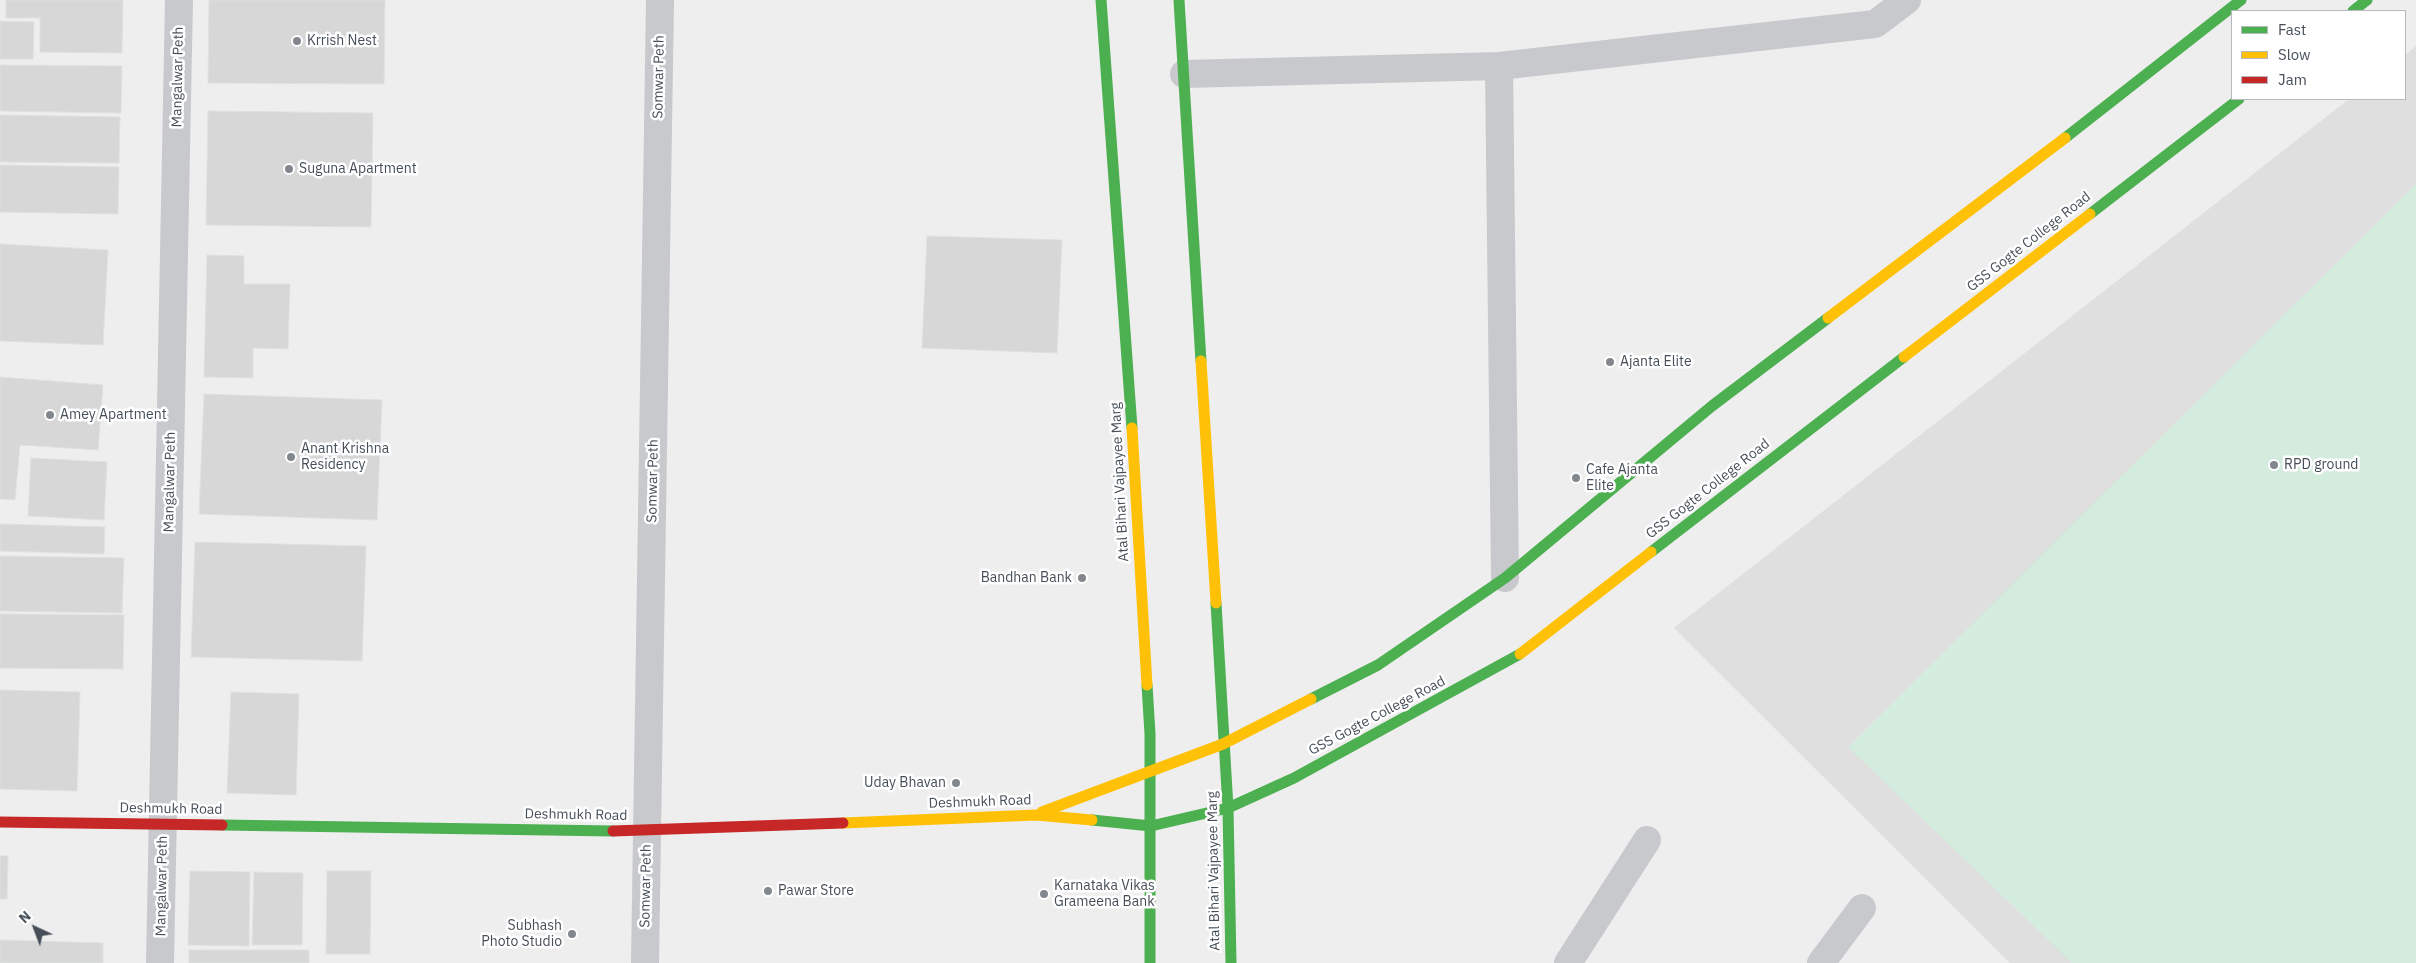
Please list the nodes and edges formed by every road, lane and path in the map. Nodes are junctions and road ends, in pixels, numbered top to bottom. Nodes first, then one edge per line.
1 (179, 0) edge
2 (660, 0) edge
3 (1101, 0) edge
4 (1179, 0) edge
5 (1907, 0) edge
6 (2242, 0) edge
7 (2367, 0) edge
8 (2353, 10) edge
9 (1874, 12) edge
10 (1499, 66) junction
11 (1184, 74) junction
12 (2238, 100) edge
13 (1505, 578) junction
14 (1223, 744) junction
15 (1151, 770) junction
16 (1228, 808) junction
17 (1036, 814) junction
18 (0, 822) edge
19 (163, 824) junction
20 (1151, 826) junction
21 (647, 831) junction
22 (1647, 840) dead end
23 (1862, 908) dead end
24 (160, 963) edge
25 (645, 963) edge
26 (1150, 963) edge
27 (1231, 963) edge
28 (1568, 963) edge
29 (1821, 963) edge

1 - 19 street, Mangalwar Peth
2 - 21 street, Somwar Peth
3 - 15 main road, Atal Bihari Vajpayee Marg
4 - 11 main road, Atal Bihari Vajpayee Marg
5 - 9 street
6 - 13 main road
7 - 8 main road
9 - 10 street
10 - 11 street
10 - 13 street
11 - 14 main road, Atal Bihari Vajpayee Marg
12 - 16 main road, GSS Gogte College Road
13 - 14 main road
14 - 15 main road
14 - 16 main road, Atal Bihari Vajpayee Marg
15 - 17 main road
15 - 20 main road, Atal Bihari Vajpayee Marg
16 - 20 main road, GSS Gogte College Road
16 - 27 main road, Atal Bihari Vajpayee Marg
17 - 20 main road, Deshmukh Road
17 - 21 main road, Deshmukh Road
18 - 19 main road, Deshmukh Road
19 - 21 main road, Deshmukh Road
19 - 24 street, Mangalwar Peth
20 - 26 main road, Atal Bihari Vajpayee Marg
21 - 25 street, Somwar Peth
22 - 28 street
23 - 29 street

